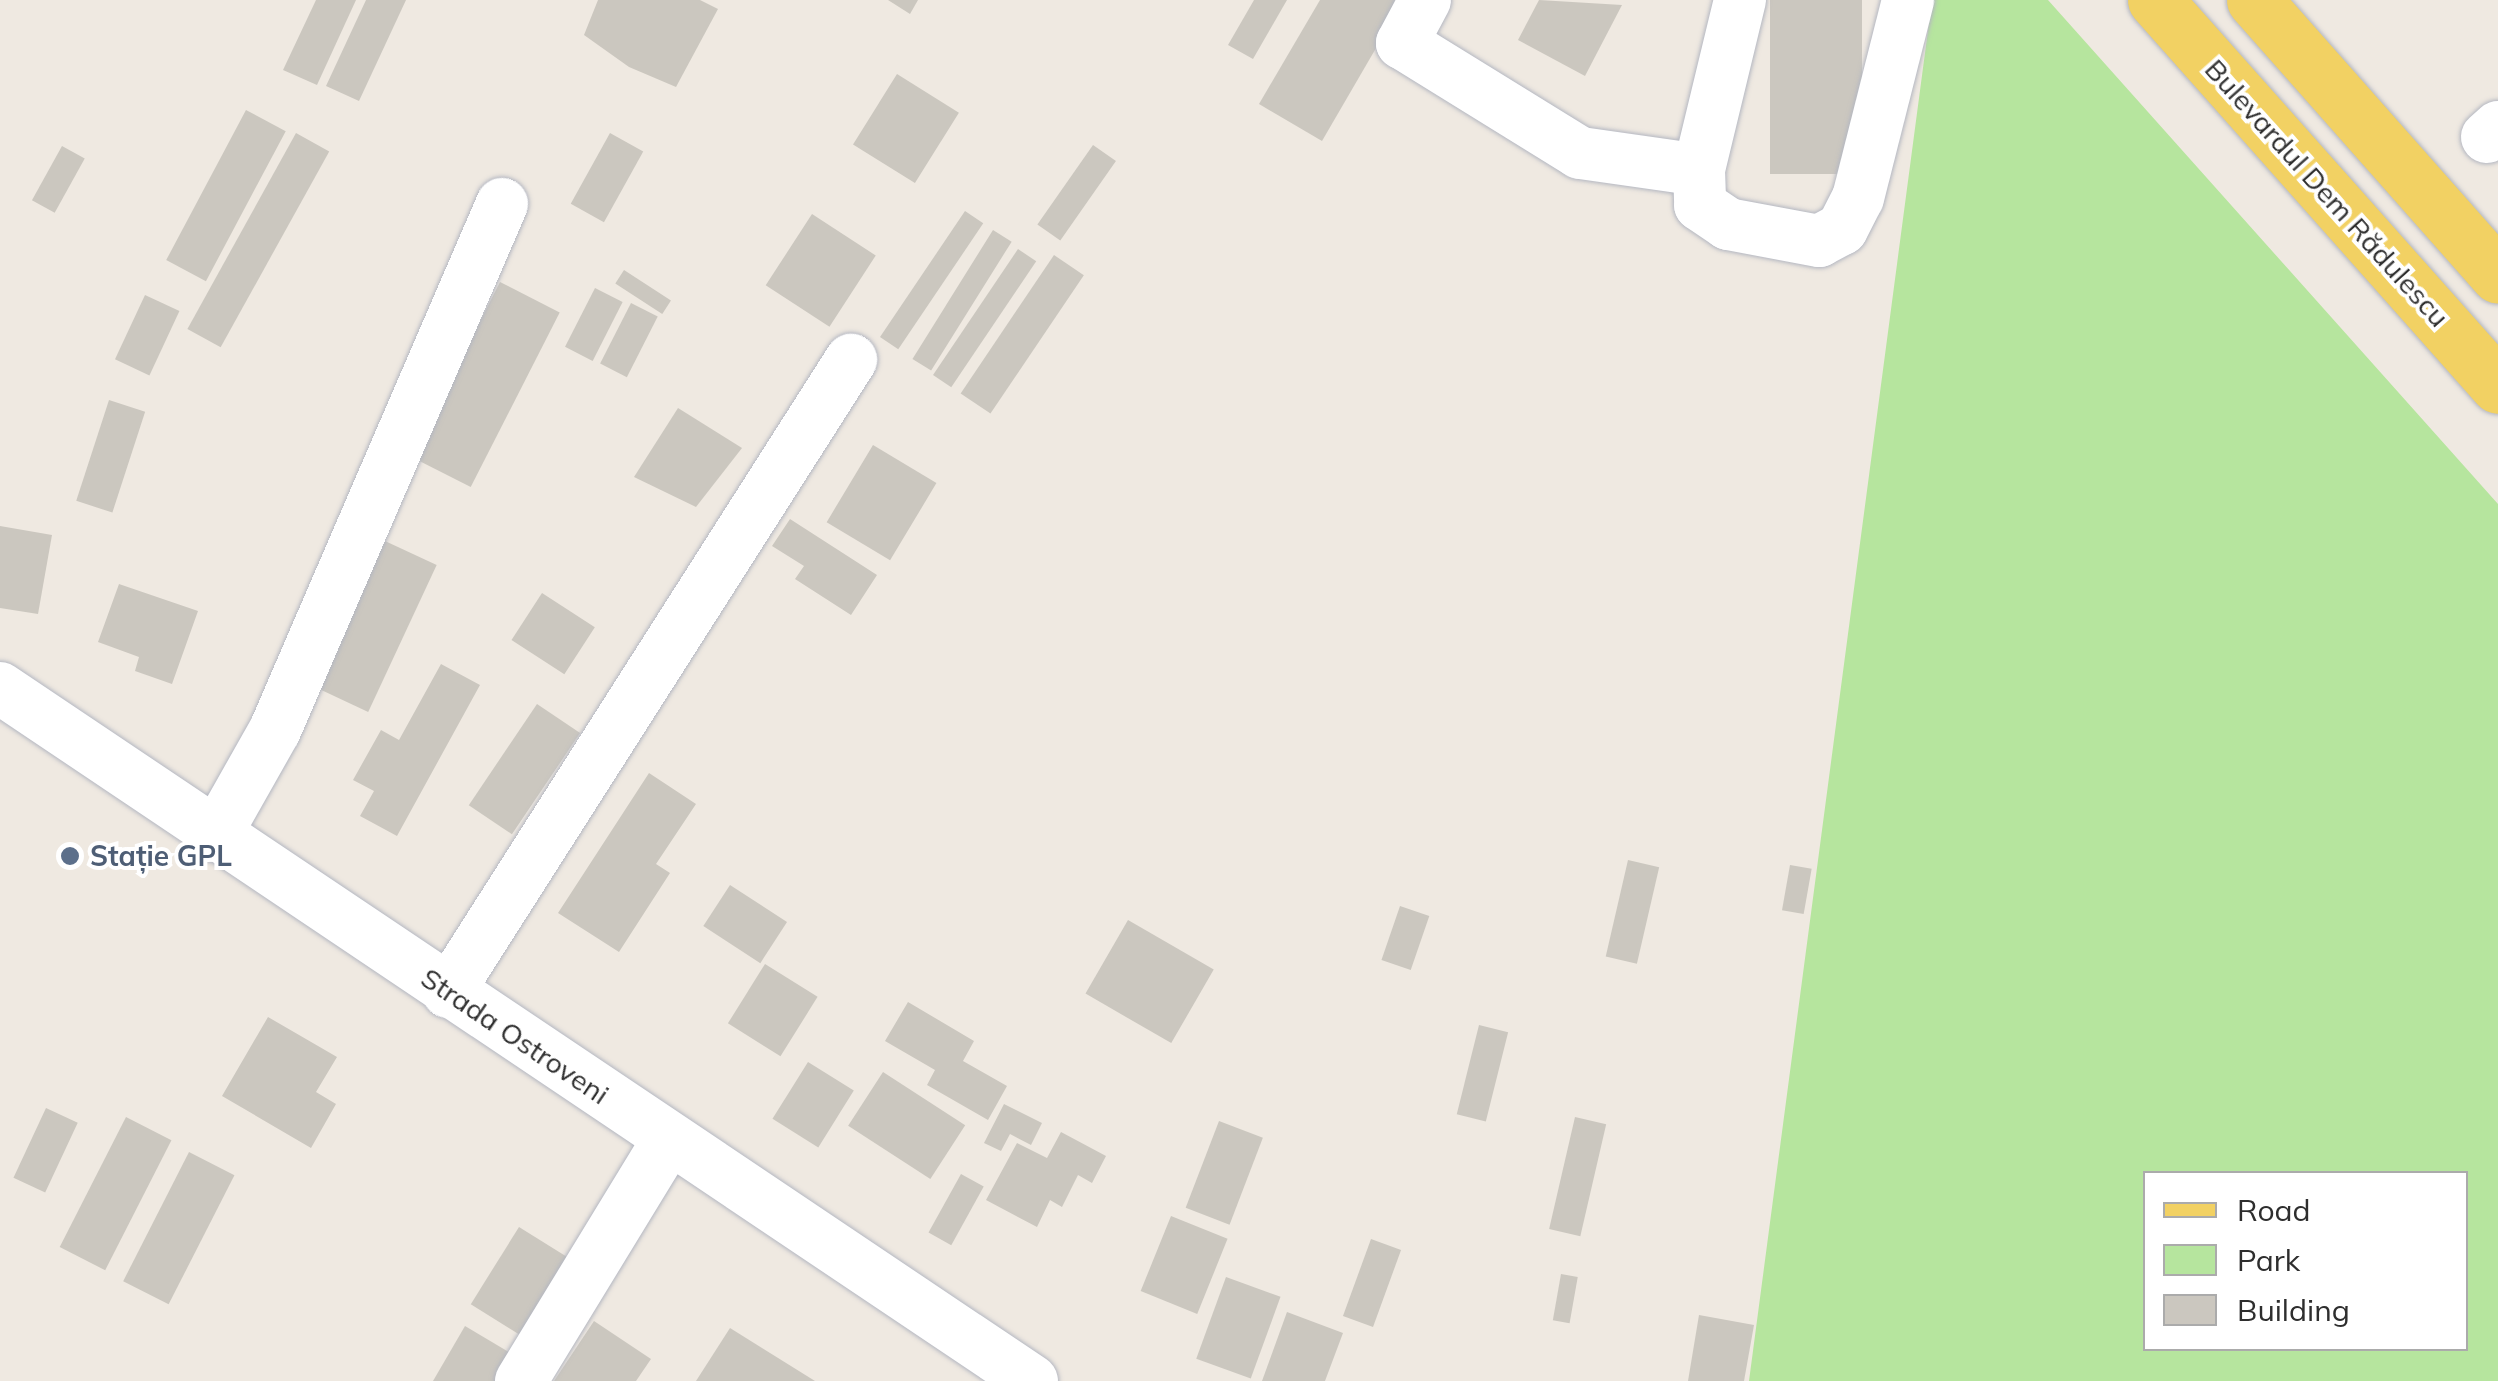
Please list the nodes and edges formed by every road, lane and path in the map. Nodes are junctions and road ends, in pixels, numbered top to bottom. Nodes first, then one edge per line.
1 (1425, 0) edge
2 (1740, 0) edge
3 (1908, 0) edge
4 (2155, 0) edge
5 (2254, 0) edge
6 (1699, 170) junction
7 (502, 204) dead end
8 (2498, 276) edge
9 (851, 360) dead end
10 (2498, 386) edge
11 (0, 688) edge
12 (215, 836) junction
13 (448, 992) junction
14 (669, 1139) junction
15 (521, 1381) edge
16 (1032, 1381) edge

1 - 6 street
2 - 6 street
3 - 6 street
4 - 10 main road, Bulevardul Dem Rădulescu
5 - 8 main road
7 - 12 street
9 - 13 street
11 - 12 street, Strada Ostroveni
12 - 13 street, Strada Ostroveni
13 - 14 street, Strada Ostroveni
14 - 15 street
14 - 16 street, Strada Ostroveni

